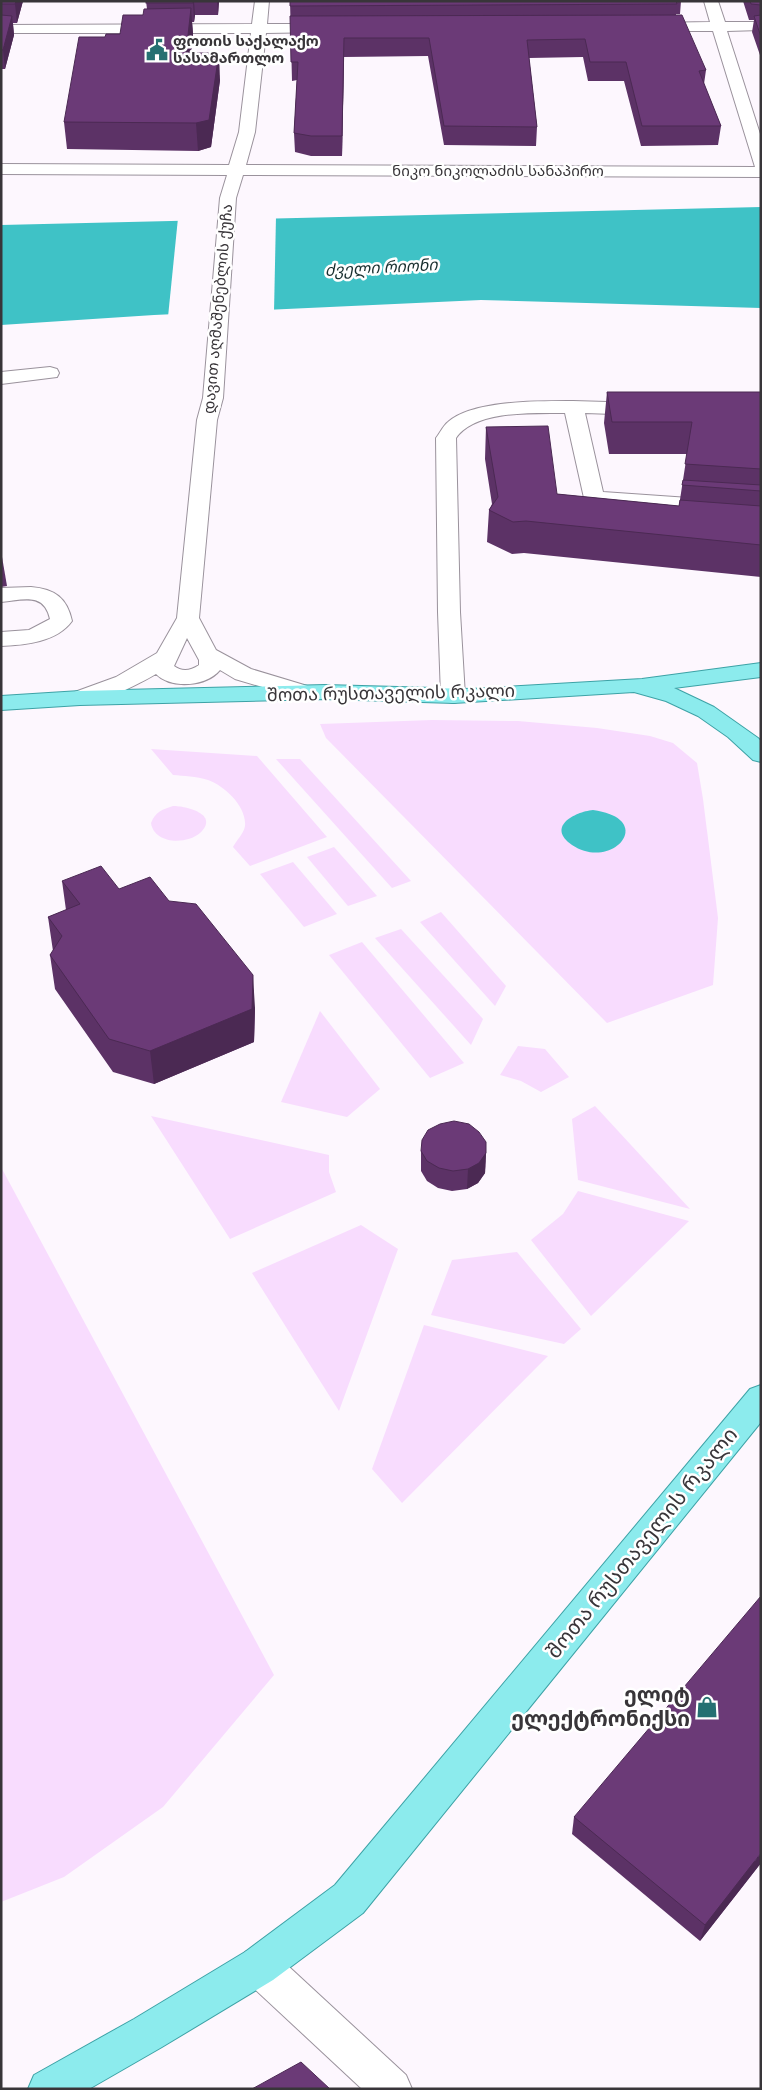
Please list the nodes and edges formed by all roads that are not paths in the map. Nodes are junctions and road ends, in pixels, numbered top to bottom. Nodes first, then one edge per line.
1 (262, 1) edge
2 (710, 1) edge
3 (719, 26) junction
4 (761, 26) edge
5 (640, 27) edge
6 (260, 28) junction
7 (344, 28) edge
8 (1, 29) edge
9 (761, 164) edge
10 (1, 169) edge
11 (236, 169) junction
12 (761, 172) edge
13 (50, 373) dead end
14 (1, 378) edge
15 (574, 408) junction
16 (663, 409) edge
17 (594, 498) junction
18 (761, 509) edge
19 (596, 519) edge
20 (1, 595) edge
21 (188, 618) junction
22 (1, 640) edge
23 (208, 654) junction
24 (166, 658) junction
25 (761, 670) edge
26 (640, 686) junction
27 (306, 694) junction
28 (453, 696) junction
29 (80, 698) junction
30 (1, 703) edge
31 (761, 756) edge
32 (761, 1398) edge
33 (259, 1966) junction
34 (48, 2089) edge
35 (392, 2089) edge

1 - 6 street, დავით აღმაშენებლის ქუჩა
2 - 3 street
3 - 4 street
3 - 5 street
3 - 9 street
6 - 7 street
6 - 8 street
6 - 11 street, დავით აღმაშენებლის ქუჩა
10 - 11 street, ნიკო ნიკოლაძის სანაპირო
11 - 12 street, ნიკო ნიკოლაძის სანაპირო
11 - 21 street, დავით აღმაშენებლის ქუჩა
13 - 14 street
15 - 16 street
15 - 17 street
15 - 28 street
17 - 18 street
17 - 19 street
20 - 22 street
21 - 23 street
21 - 24 street, დავით აღმაშენებლის ქუჩა
23 - 24 street
23 - 27 street
24 - 29 street, დავით აღმაშენებლის ქუჩა
25 - 26 main road
26 - 28 main road, შოთა რუსთაველის რკალი
26 - 31 main road, შოთა რუსთაველის რკალი
27 - 28 main road, შოთა რუსთაველის რკალი
27 - 29 main road, შოთა რუსთაველის რკალი
29 - 30 main road, შოთა რუსთაველის რკალი
32 - 33 main road, შოთა რუსთაველის რკალი
33 - 34 main road, შოთა რუსთაველის რკალი
33 - 35 street

